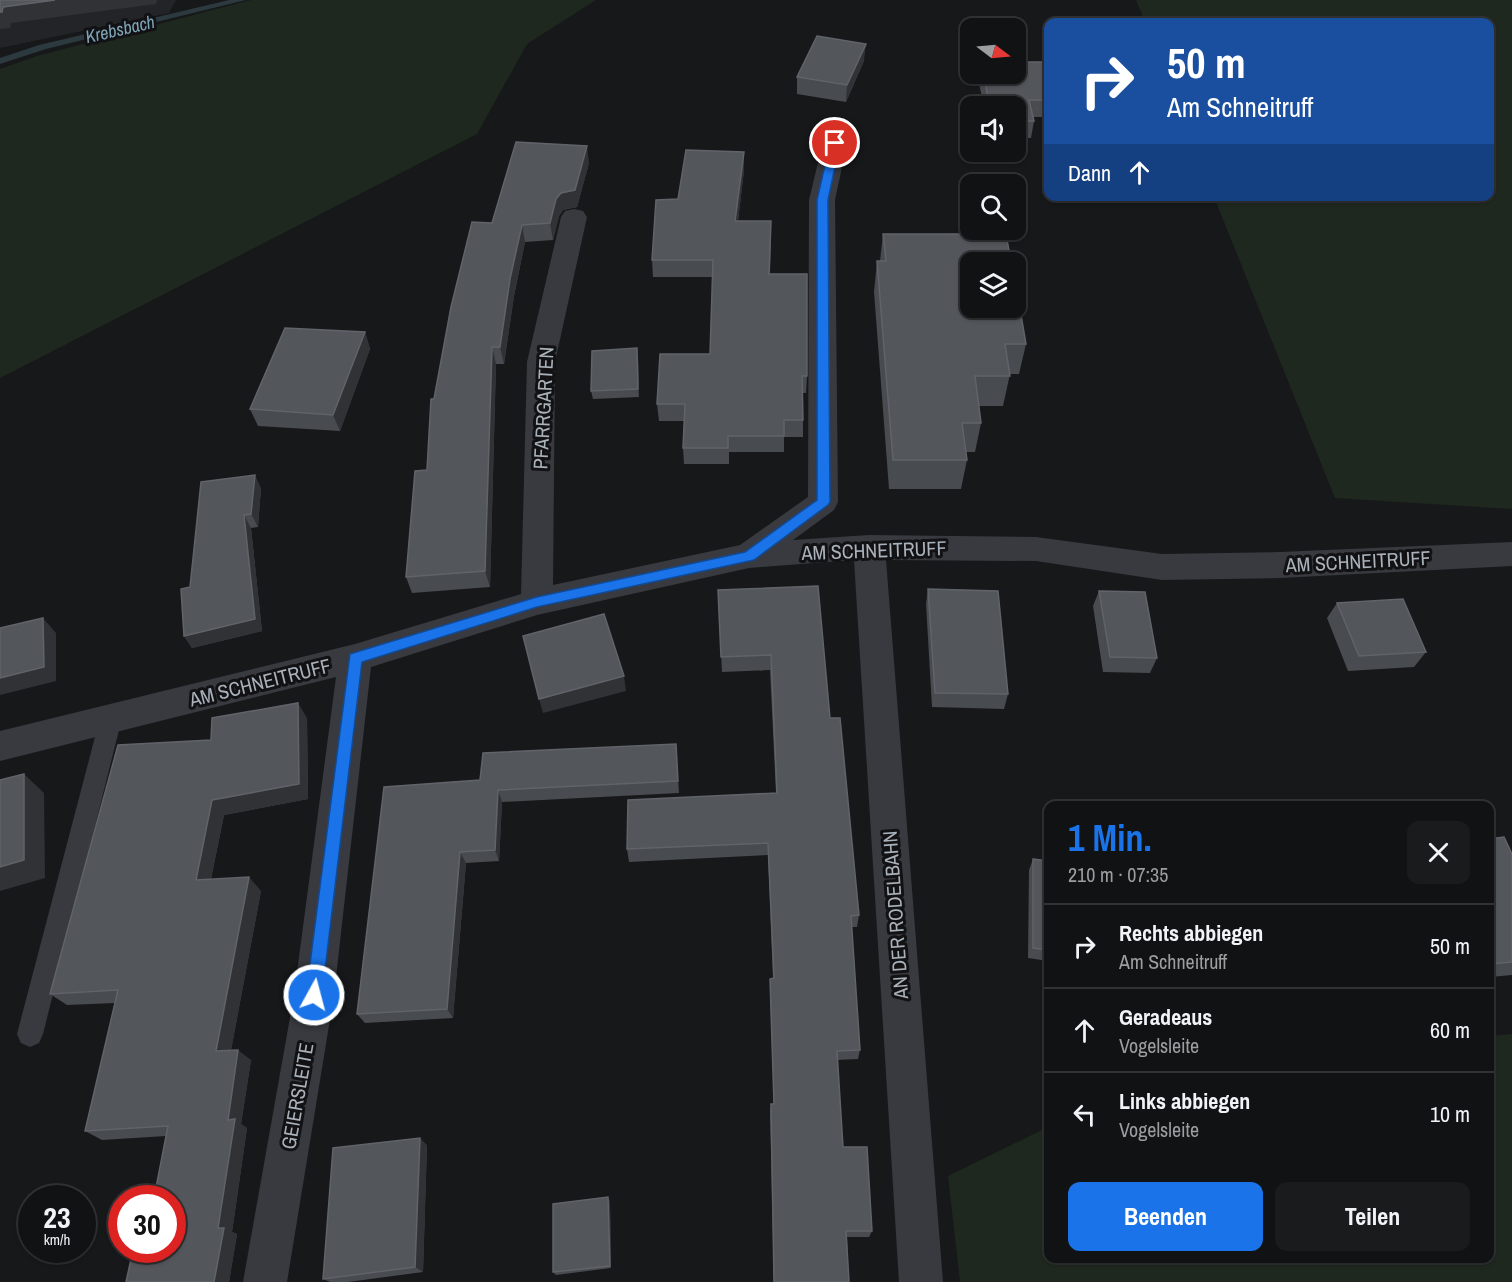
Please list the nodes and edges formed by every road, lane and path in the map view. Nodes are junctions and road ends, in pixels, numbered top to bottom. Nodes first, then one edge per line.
1 (839, 125) dead end
2 (574, 217) dead end
3 (869, 547) junction
4 (1512, 554) edge
5 (749, 556) junction
6 (537, 602) junction
7 (355, 658) junction
8 (111, 718) junction
9 (0, 746) edge
10 (30, 1034) dead end
11 (265, 1282) edge
12 (921, 1282) edge

1 - 5 street
2 - 6 street, PFARRGARTEN
3 - 4 street, AM SCHNEITRUFF
3 - 5 street, AM SCHNEITRUFF
3 - 12 street, AN DER RODELBAHN
5 - 6 street, AM SCHNEITRUFF
6 - 7 street, AM SCHNEITRUFF
7 - 8 street, AM SCHNEITRUFF
7 - 11 street, GEIERSLEITE
8 - 9 street, AM SCHNEITRUFF
8 - 10 lane

